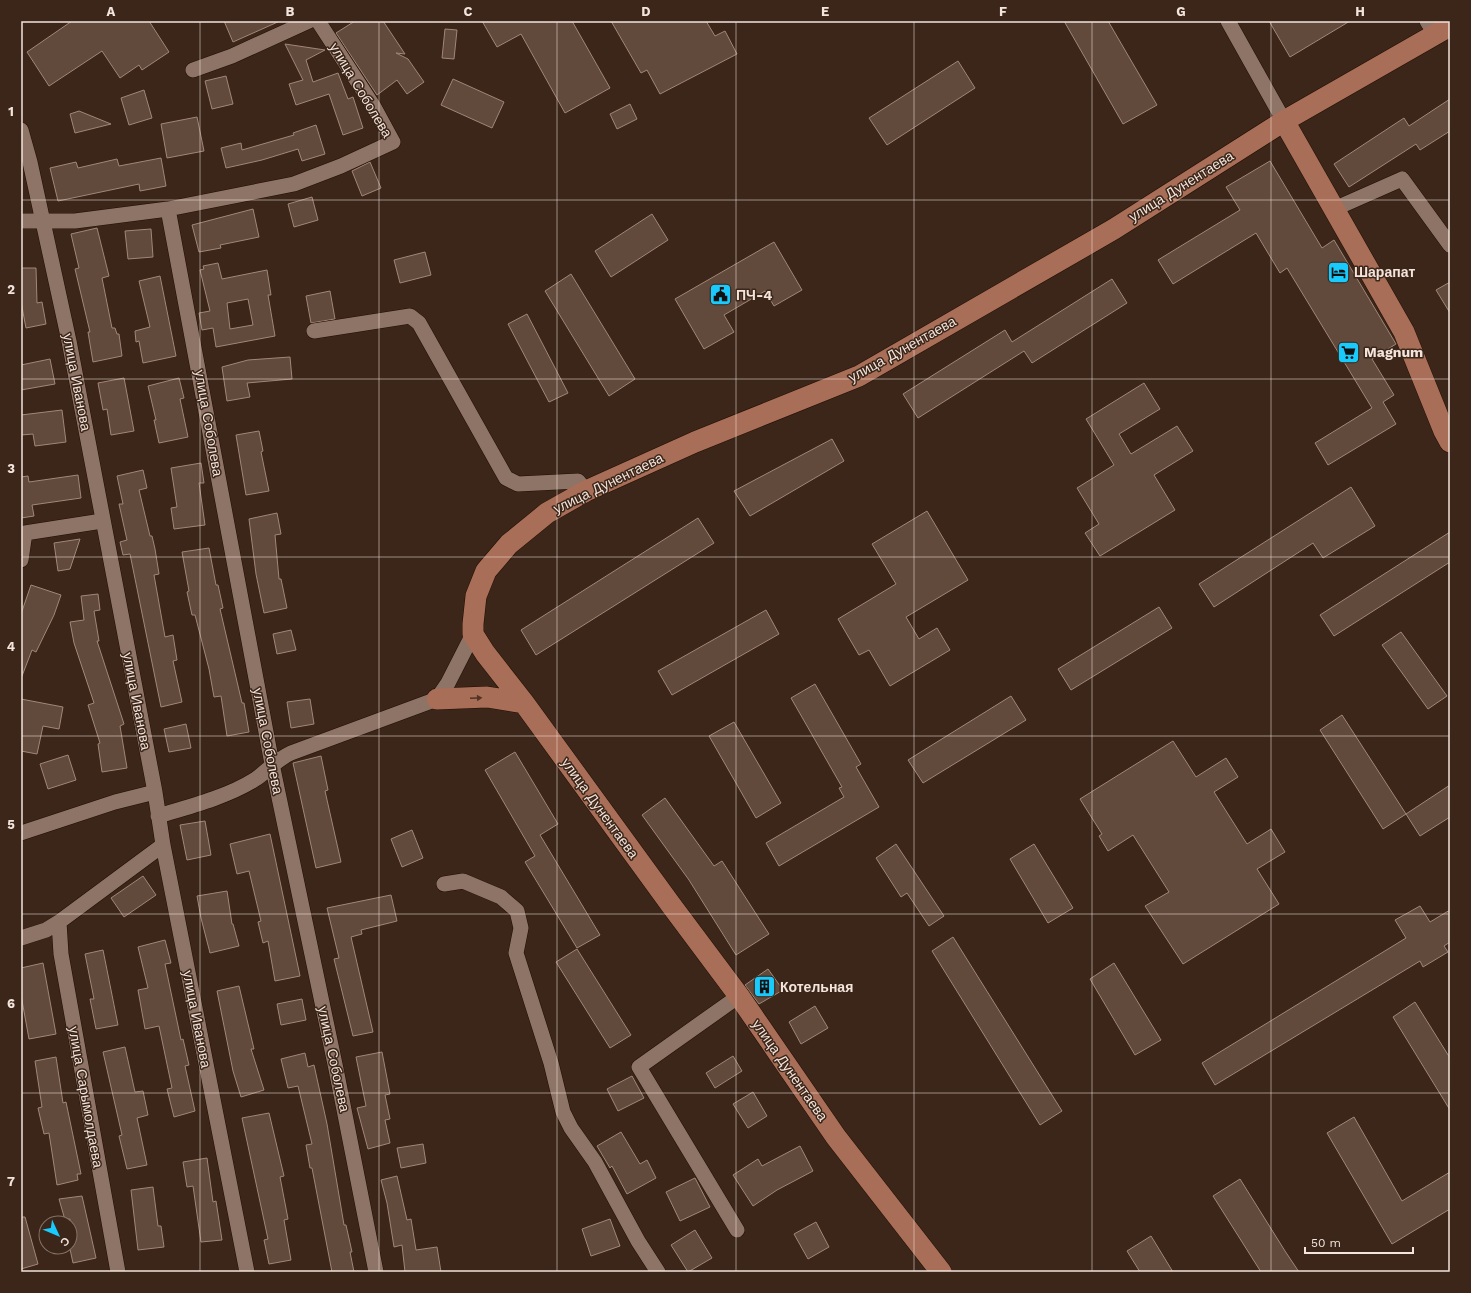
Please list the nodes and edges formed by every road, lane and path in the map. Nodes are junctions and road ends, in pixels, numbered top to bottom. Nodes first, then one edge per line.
1 (309, 21) edge
2 (318, 21) edge
3 (1228, 21) edge
4 (1437, 27) edge
5 (193, 70) dead end
6 (1284, 121) junction
7 (21, 130) edge
8 (168, 209) junction
9 (1334, 209) junction
10 (21, 221) edge
11 (43, 221) junction
12 (1450, 245) edge
13 (314, 331) dead end
14 (1450, 442) edge
15 (586, 491) junction
16 (102, 521) junction
17 (23, 532) edge
18 (21, 560) edge
19 (473, 634) junction
20 (437, 699) junction
21 (524, 703) junction
22 (272, 764) junction
23 (155, 792) junction
24 (158, 816) junction
25 (21, 833) edge
26 (163, 845) junction
27 (444, 884) dead end
28 (59, 922) junction
29 (21, 938) edge
30 (739, 996) junction
31 (737, 1230) dead end
32 (118, 1272) edge
33 (247, 1272) edge
34 (376, 1272) edge
35 (658, 1272) edge
36 (941, 1272) edge

1 - 5 street
2 - 8 street, улица Соболева
3 - 6 street
4 - 6 street, улица Дунентаева
6 - 9 street
6 - 15 street, улица Дунентаева
7 - 11 street, улица Иванова
8 - 11 street, улица Соболева
8 - 22 street, улица Соболева
9 - 12 street
9 - 14 street
10 - 11 street, улица Соболева
11 - 16 street, улица Иванова
13 - 15 street
15 - 19 street, улица Дунентаева
16 - 17 street
16 - 23 street, улица Иванова
17 - 18 street
19 - 20 street
19 - 21 street, улица Дунентаева
20 -> 21 street
20 - 22 street
21 - 30 street, улица Дунентаева
22 - 24 street
22 - 34 street, улица Соболева
23 - 24 street, улица Иванова
23 - 25 street
24 - 26 street, улица Иванова
26 - 28 street
26 - 33 street, улица Иванова
27 - 35 street
28 - 29 street
28 - 32 street, улица Сарымолдаева
30 - 31 street
30 - 36 street, улица Дунентаева

